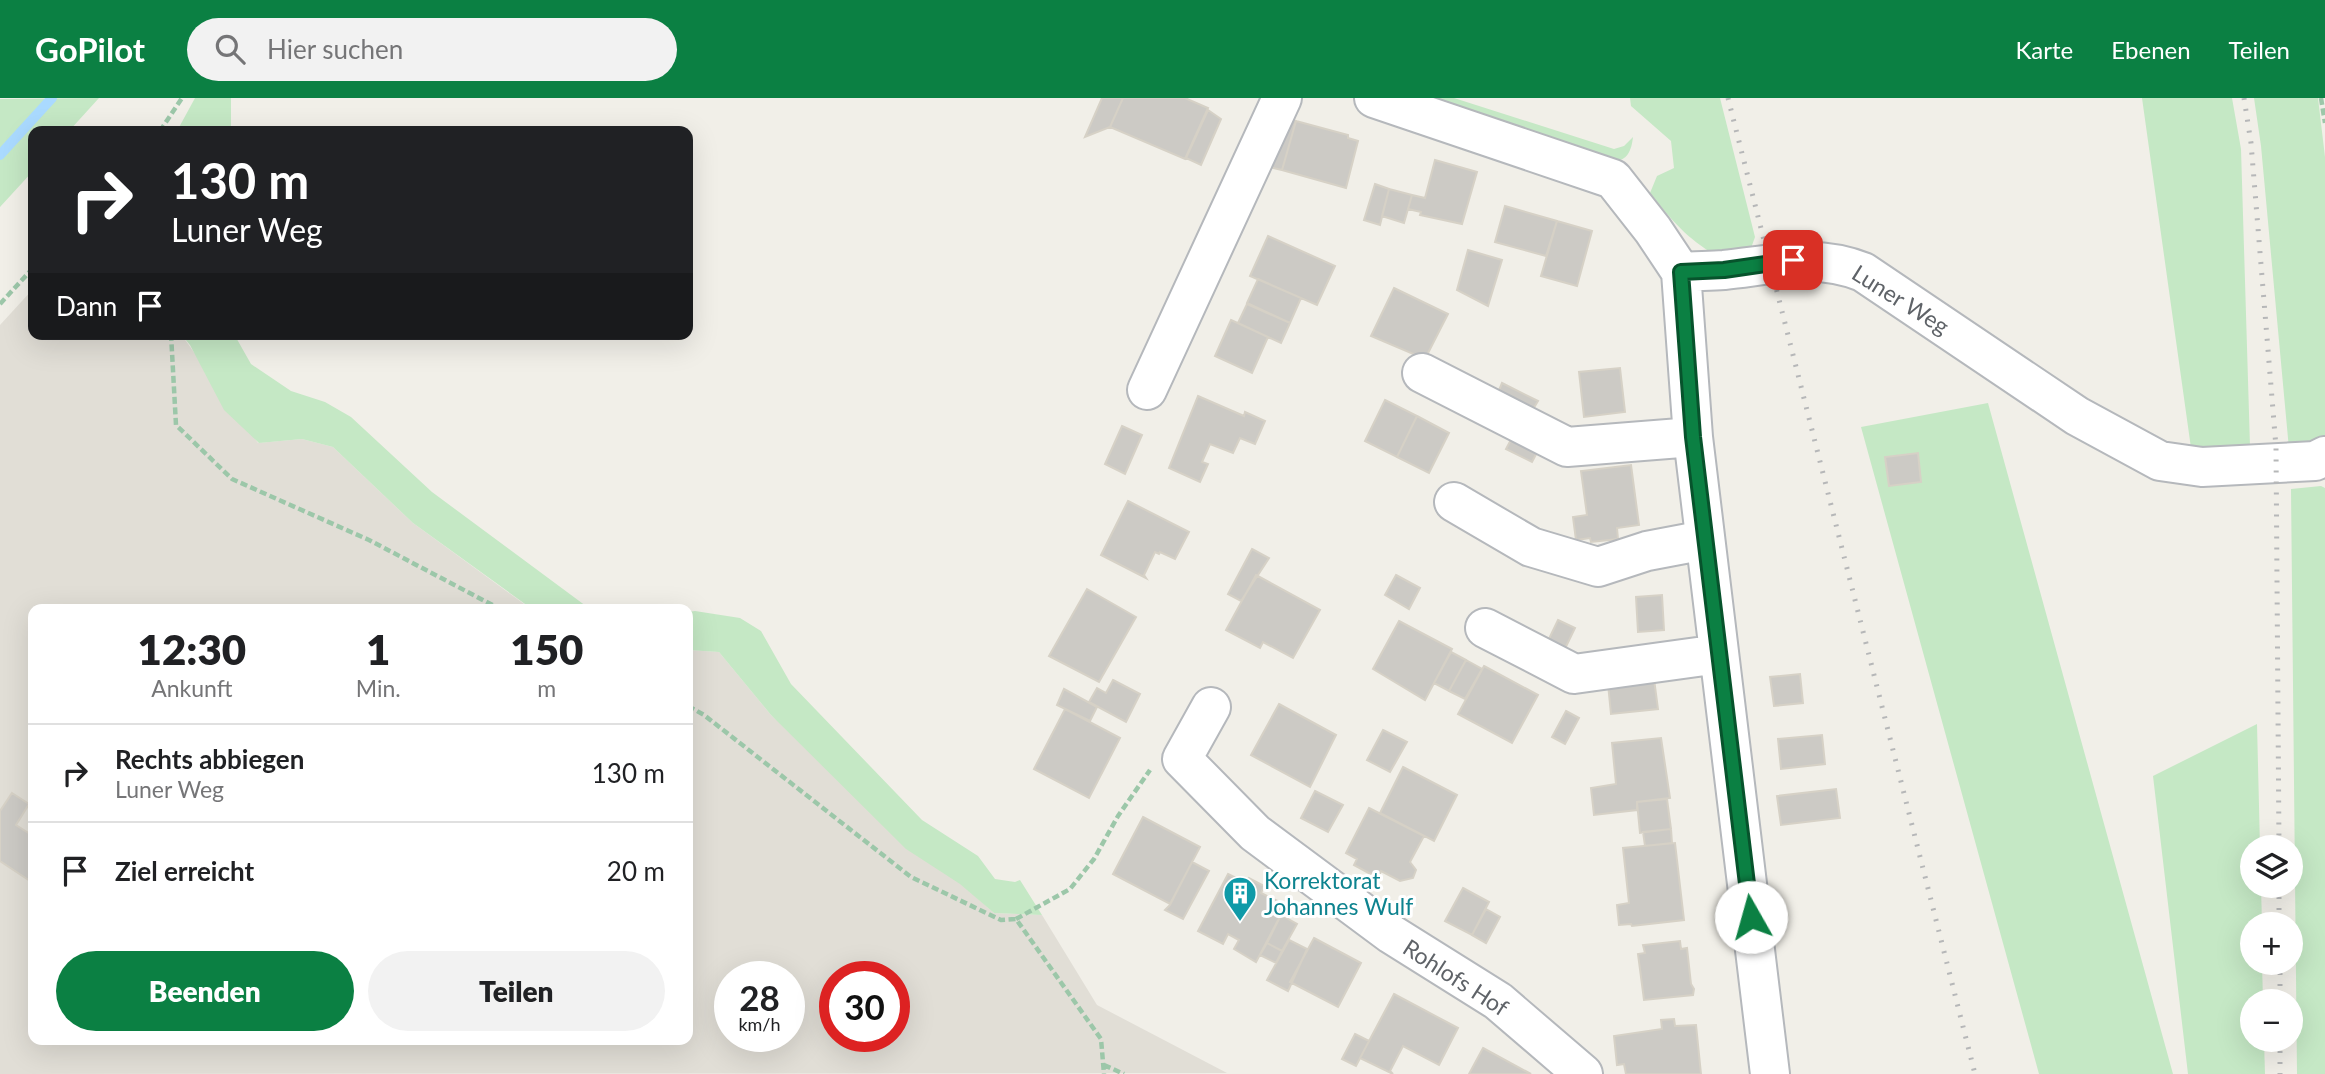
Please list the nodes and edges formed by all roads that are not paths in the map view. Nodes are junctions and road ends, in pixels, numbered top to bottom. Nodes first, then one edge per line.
1 (1282, 98) edge
2 (1374, 98) edge
3 (1681, 272) junction
4 (1422, 373) dead end
5 (1147, 390) dead end
6 (1693, 437) junction
7 (2325, 456) edge
8 (1454, 502) dead end
9 (1705, 540) junction
10 (1485, 628) dead end
11 (1719, 654) junction
12 (1211, 707) dead end
13 (1583, 1074) edge
14 (1770, 1074) edge

1 - 5 street
2 - 3 street
3 - 6 street
3 - 7 street, Luner Weg
4 - 6 street
6 - 9 street
8 - 9 street
9 - 11 street
10 - 11 street
11 - 14 street
12 - 13 street, Rohlofs Hof

